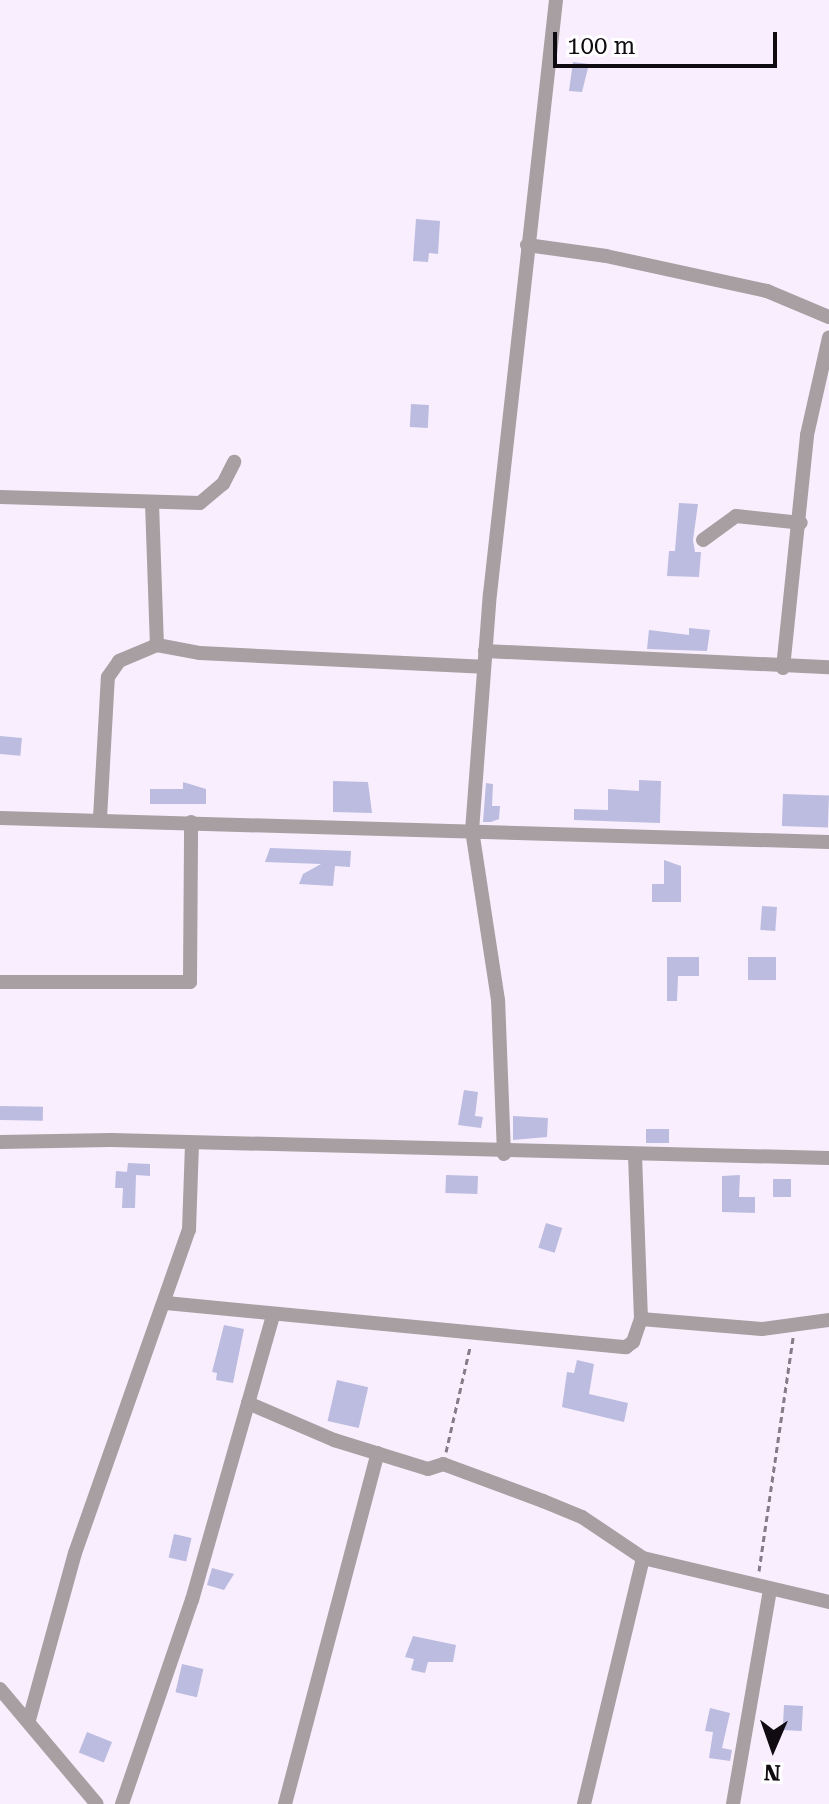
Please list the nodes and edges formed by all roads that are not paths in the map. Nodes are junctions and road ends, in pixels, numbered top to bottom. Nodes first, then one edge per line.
1 (556, 0) edge
2 (527, 245) junction
3 (829, 317) edge
4 (829, 337) edge
5 (234, 462) dead end
6 (0, 497) edge
7 (152, 503) junction
8 (801, 523) junction
9 (703, 540) dead end
10 (157, 645) junction
11 (484, 659) junction
12 (829, 667) edge
13 (783, 668) junction
14 (0, 818) edge
15 (100, 818) junction
16 (191, 822) junction
17 (472, 831) junction
18 (829, 842) edge
19 (0, 982) edge
20 (0, 1142) edge
21 (192, 1145) junction
22 (504, 1154) junction
23 (635, 1157) junction
24 (829, 1158) edge
25 (166, 1303) junction
26 (273, 1316) junction
27 (641, 1319) junction
28 (829, 1320) edge
29 (248, 1403) junction
30 (378, 1453) junction
31 (643, 1558) junction
32 (764, 1586) junction
33 (829, 1602) edge
34 (0, 1689) edge
35 (29, 1720) junction
36 (97, 1804) edge
37 (122, 1804) edge
38 (285, 1804) edge
39 (584, 1804) edge
40 (733, 1804) edge

1 - 2 street
2 - 3 street
2 - 11 street
4 - 8 street
5 - 7 street
6 - 7 street
7 - 10 street
8 - 9 street
8 - 13 street
10 - 11 street
10 - 15 street
11 - 13 street
11 - 17 street
12 - 13 street
14 - 15 street
15 - 16 street
16 - 17 street
16 - 19 street
17 - 18 street
17 - 22 street
20 - 21 street
21 - 22 street
21 - 25 street
22 - 23 street
23 - 24 street
23 - 27 street
25 - 26 street
25 - 35 street
26 - 27 street
26 - 29 street
27 - 28 street
29 - 30 street
29 - 37 street
30 - 31 street
30 - 38 street
31 - 32 street
31 - 39 street
32 - 33 street
32 - 40 street
34 - 35 street
35 - 36 street

